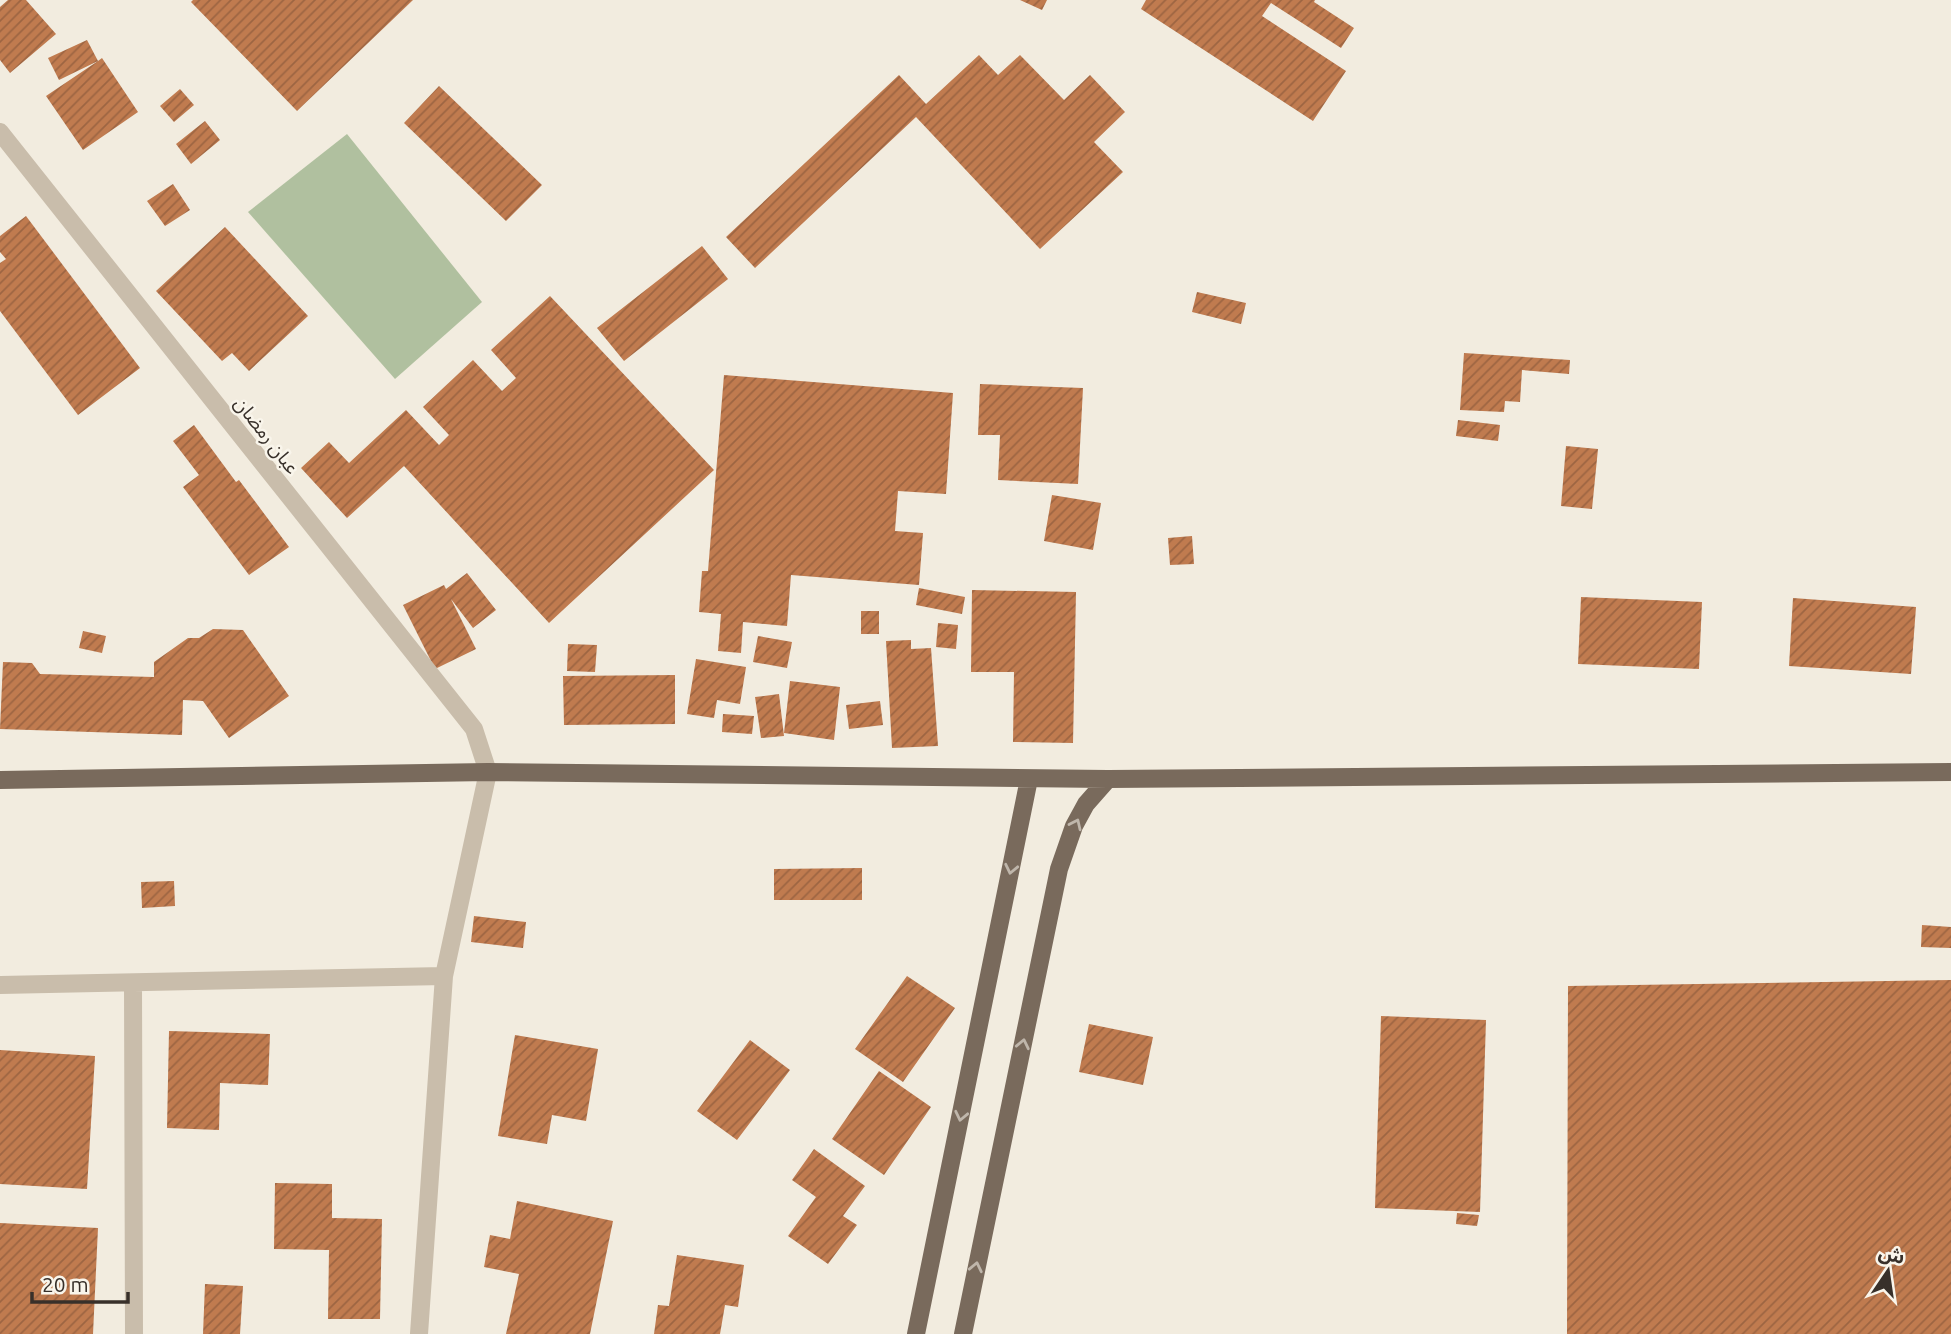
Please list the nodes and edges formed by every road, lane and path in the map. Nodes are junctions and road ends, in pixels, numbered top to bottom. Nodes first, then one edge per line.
1 (0, 132) edge
2 (488, 772) junction
3 (1951, 772) edge
4 (0, 779) edge
5 (1030, 779) junction
6 (1108, 779) junction
7 (444, 976) junction
8 (133, 982) junction
9 (0, 985) edge
10 (134, 1334) edge
11 (419, 1334) edge
12 (916, 1334) edge
13 (963, 1334) edge

1 - 2 street, عبان رمضان
2 - 4 main road
2 - 5 main road
2 - 7 street
3 - 6 main road
5 - 6 main road
5 -> 12 main road
13 -> 6 main road
7 - 8 street
7 - 11 street
8 - 9 street
8 - 10 street

